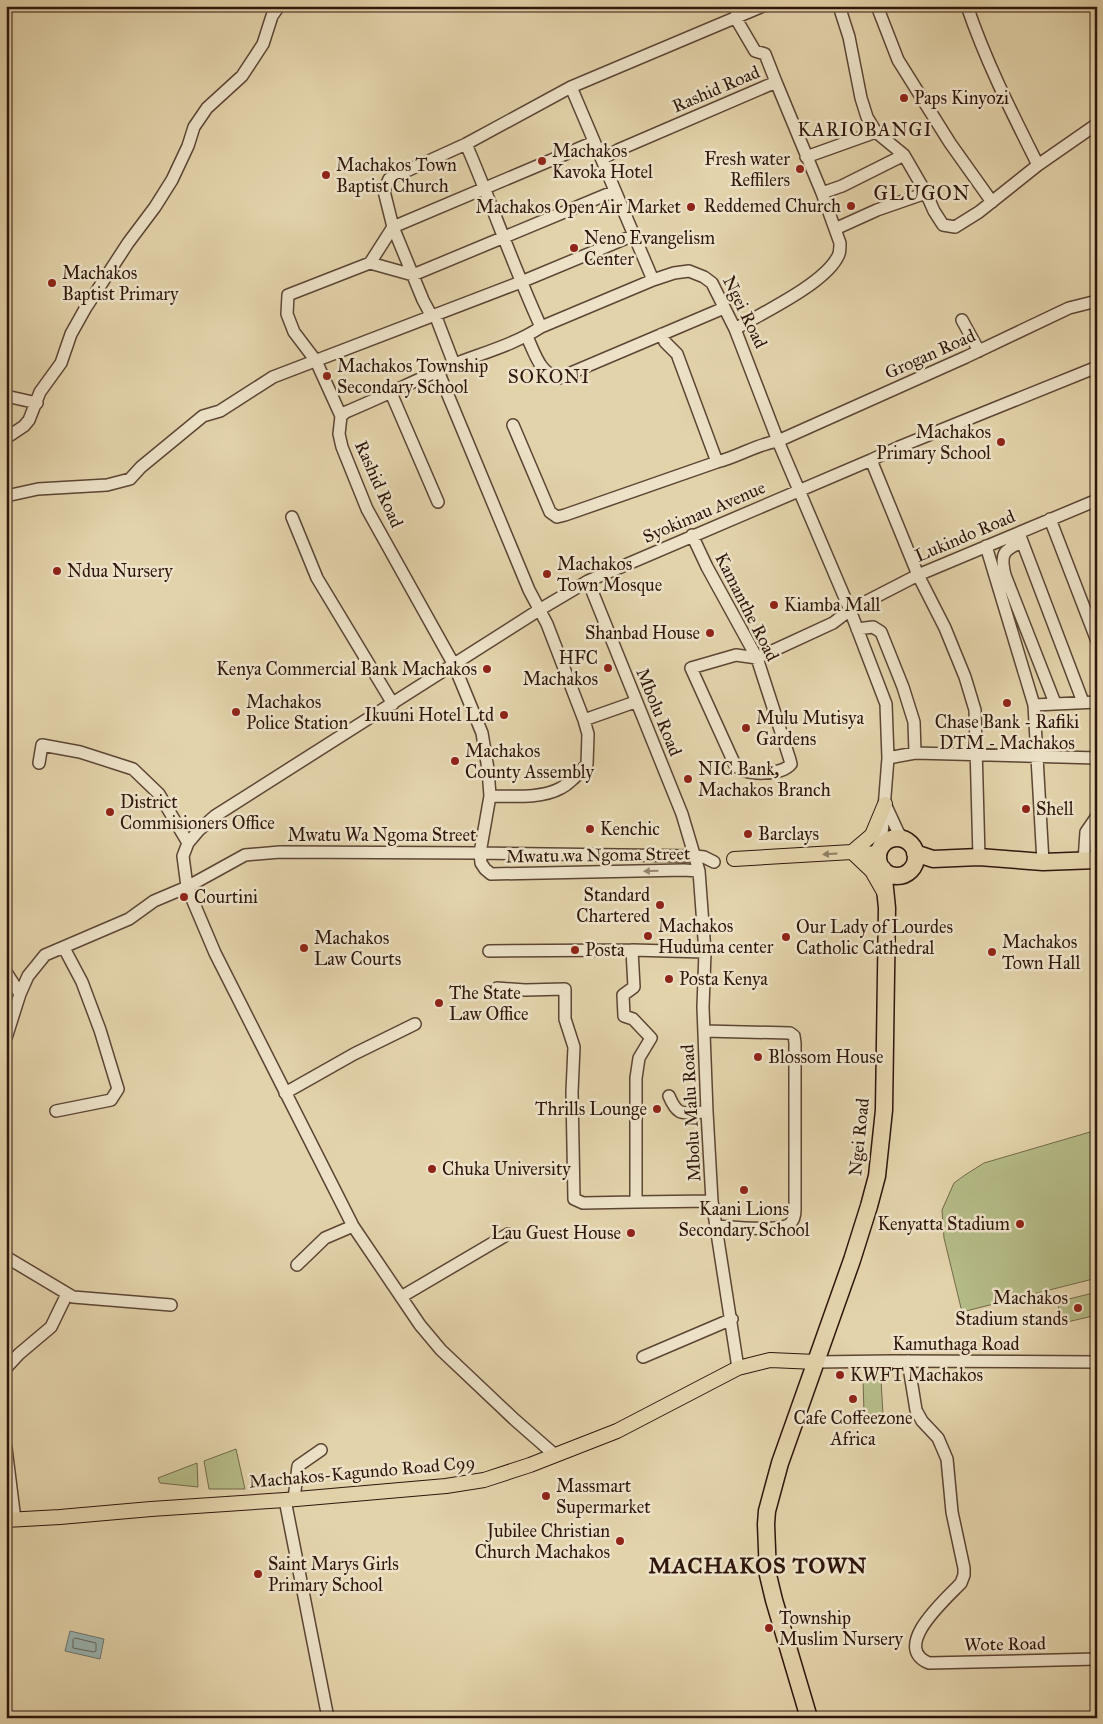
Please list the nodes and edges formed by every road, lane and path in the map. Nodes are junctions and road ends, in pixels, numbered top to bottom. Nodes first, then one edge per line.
1 (279, 6) edge
2 (763, 6) edge
3 (839, 6) edge
4 (877, 6) edge
5 (967, 6) edge
6 (735, 17) junction
7 (776, 82) junction
8 (571, 87) junction
9 (1097, 124) edge
10 (876, 132) junction
11 (594, 142) junction
12 (466, 144) junction
13 (904, 156) junction
14 (806, 157) junction
15 (602, 159) junction
16 (1038, 165) junction
17 (484, 187) junction
18 (615, 191) junction
19 (822, 193) junction
20 (926, 193) junction
21 (992, 202) junction
22 (393, 227) junction
23 (835, 229) junction
24 (634, 235) junction
25 (503, 236) junction
26 (370, 263) junction
27 (413, 274) junction
28 (653, 280) junction
29 (521, 282) junction
30 (1097, 301) edge
31 (724, 308) junction
32 (431, 315) junction
33 (962, 320) dead end
34 (540, 327) junction
35 (735, 329) junction
36 (662, 334) junction
37 (526, 337) junction
38 (979, 351) junction
39 (316, 360) junction
40 (454, 364) junction
41 (1097, 367) edge
42 (438, 371) junction
43 (391, 394) junction
44 (6, 396) edge
45 (37, 403) junction
46 (341, 416) junction
47 (513, 425) dead end
48 (6, 438) edge
49 (778, 441) junction
50 (871, 460) junction
51 (717, 462) junction
52 (799, 491) junction
53 (6, 496) edge
54 (1097, 500) edge
55 (438, 502) dead end
56 (292, 517) dead end
57 (1050, 519) junction
58 (692, 536) junction
59 (1021, 537) junction
60 (986, 546) junction
61 (918, 575) junction
62 (588, 581) junction
63 (539, 610) junction
64 (850, 610) junction
65 (857, 629) junction
66 (1097, 641) edge
67 (757, 658) junction
68 (454, 665) junction
69 (636, 702) junction
70 (1083, 702) junction
71 (1097, 702) edge
72 (1055, 703) junction
73 (393, 704) junction
74 (1034, 705) junction
75 (584, 720) junction
76 (915, 753) junction
77 (977, 754) junction
78 (1037, 757) junction
79 (888, 758) junction
80 (1097, 758) edge
81 (39, 763) dead end
82 (490, 796) junction
83 (885, 804) junction
84 (1097, 816) edge
85 (903, 839) junction
86 (188, 844) junction
87 (852, 852) junction
88 (480, 853) junction
89 (696, 856) junction
90 (881, 857) junction
91 (979, 858) junction
92 (734, 860) joint
93 (1090, 861) edge
94 (714, 862) junction
95 (1043, 862) junction
96 (912, 864) junction
97 (700, 871) junction
98 (187, 886) junction
99 (886, 901) junction
100 (64, 948) junction
101 (632, 950) junction
102 (489, 951) dead end
103 (706, 952) junction
104 (6, 972) edge
105 (497, 988) dead end
106 (20, 994) junction
107 (415, 1024) dead end
108 (704, 1031) junction
109 (6, 1038) edge
110 (286, 1093) junction
111 (669, 1096) dead end
112 (56, 1111) dead end
113 (707, 1112) junction
114 (636, 1202) junction
115 (712, 1202) junction
116 (353, 1226) junction
117 (716, 1226) junction
118 (508, 1234) dead end
119 (6, 1257) edge
120 (297, 1265) dead end
121 (67, 1294) junction
122 (401, 1298) junction
123 (171, 1305) dead end
124 (732, 1319) junction
125 (643, 1357) dead end
126 (908, 1361) junction
127 (816, 1362) junction
128 (1097, 1362) edge
129 (6, 1368) edge
130 (738, 1368) junction
131 (6, 1448) edge
132 (321, 1450) dead end
133 (555, 1455) junction
134 (290, 1499) junction
135 (10, 1520) edge
136 (1097, 1659) edge
137 (328, 1718) edge
138 (809, 1718) edge

1 - 45 street
2 - 6 street
3 - 10 street
4 - 21 street
5 - 16 street
6 - 7 street
6 - 8 street
7 - 14 street, Rashid Road
7 - 15 street, Rashid Road
8 - 11 street
8 - 12 street
9 - 16 street
10 - 13 street
10 - 14 street
11 - 15 street
11 - 17 street
12 - 17 street
12 - 22 street
13 - 19 street
13 - 20 street
14 - 19 street, Rashid Road
15 - 18 street
16 - 21 street
17 - 22 street
17 - 25 street
18 - 24 street
18 - 25 street
19 - 23 street, Rashid Road
20 - 21 street
20 - 23 street
22 - 26 street
22 - 27 street
23 - 35 street, Rashid Road
24 - 28 street
24 - 29 street
25 - 27 street
25 - 29 street
26 - 27 street
26 - 39 street
27 - 32 street
28 - 31 street, Ngei Road
28 - 34 street
29 - 32 street
29 - 34 street
30 - 38 street, Grogan Road
31 - 35 street, Ngei Road
31 - 36 street
32 - 39 street
32 - 40 street
33 - 38 street
34 - 37 street
35 - 49 street, Ngei Road
36 - 37 street
36 - 51 street
37 - 40 street
38 - 49 street, Grogan Road
39 - 46 street
39 - 53 street
40 - 42 street
41 - 50 street, Syokimau Avenue
42 - 43 street
42 - 63 street
43 - 46 street
43 - 55 street
44 - 45 street
45 - 48 street
46 - 68 street, Rashid Road
47 - 51 street, Grogan Road
49 - 51 street, Grogan Road
49 - 52 street, Ngei Road
50 - 52 street, Syokimau Avenue
50 - 61 street
52 - 58 street, Syokimau Avenue
52 - 64 street, Ngei Road
54 - 57 street, Lukindo Road
56 - 73 street
57 - 59 street, Lukindo Road
57 - 66 street
58 - 62 street, Syokimau Avenue
58 - 67 street, Kamanthe Road
59 - 60 street, Lukindo Road
59 - 70 street
59 - 72 street
60 - 61 street, Lukindo Road
60 - 74 street
61 - 64 street, Lukindo Road
61 - 77 street
62 - 63 street, Syokimau Avenue
62 - 69 street, Mbolu Road
63 - 68 street, Syokimau Avenue
63 - 75 street
64 - 65 street, Ngei Road
64 - 67 street
65 - 76 street
65 - 79 street, Ngei Road
67 - 67 street, Kamanthe Road
68 - 73 street, Syokimau Avenue
68 - 82 street, Rashid Road
69 - 75 street
69 - 89 street, Mbolu Road
70 - 71 street
70 - 72 street
72 - 74 street
73 - 86 street, Syokimau Avenue
74 - 78 street
75 - 82 street
76 - 77 street
76 - 79 street
77 - 78 street
77 - 91 street
78 - 80 street
78 - 95 street
79 - 83 street, Ngei Road
81 - 86 street
82 - 88 street, Rashid Road
83 - 85 street, Ngei Road
83 - 87 main road
83 - 90 street, Ngei Road
84 - 93 street
85 - 90 highway
85 - 96 highway
86 - 98 street
87 - 90 main road
87 -> 92 main road
87 - 99 main road
88 - 89 street, Mwatu Wa Ngoma Street
97 -> 88 street, Mwatu wa Ngoma Street
88 - 98 street, Mwatu Wa Ngoma Street
89 - 94 street, Mwatu Wa Ngoma Street
89 - 97 street, Mbolu Malu Road
90 - 96 highway
90 - 99 highway, Ngei Road
91 - 95 highway
91 - 96 highway
92 - 94 street
93 - 95 highway
94 - 97 street
96 - 99 highway
97 - 103 street, Mbolu Malu Road
98 - 100 street, Mwatu Wa Ngoma Street
98 - 110 street
99 - 127 highway, Ngei Road
100 - 106 street, Mwatu Wa Ngoma Street
100 - 112 street
101 - 102 street
101 - 103 street
101 - 114 street
103 - 108 street, Mbolu Malu Road
104 - 106 street
105 - 114 street
106 - 109 street, Mwatu Wa Ngoma Street
107 - 110 street
108 - 113 street, Mbolu Malu Road
108 - 117 street
110 - 116 street
111 - 113 street
113 - 115 street, Mbolu Malu Road
114 - 115 street
115 - 117 street, Mbolu Malu Road
116 - 120 street
116 - 122 street
117 - 124 street, Mbolu Malu Road
118 - 122 street
119 - 121 street
121 - 123 street
121 - 129 street
122 - 133 street
124 - 125 street
124 - 130 street, Mbolu Malu Road
126 - 127 street, Kamuthaga Road
126 - 128 street, Kamuthaga Road
126 - 136 street, Wote Road
127 - 130 main road, Machakos-Kagundo Road C99
127 - 138 highway, Ngei Road
130 - 133 main road, Machakos-Kagundo Road C99
131 - 135 street
132 - 134 street
133 - 134 main road, Machakos-Kagundo Road C99
134 - 135 main road, Machakos-Kagundo Road C99
134 - 137 street

